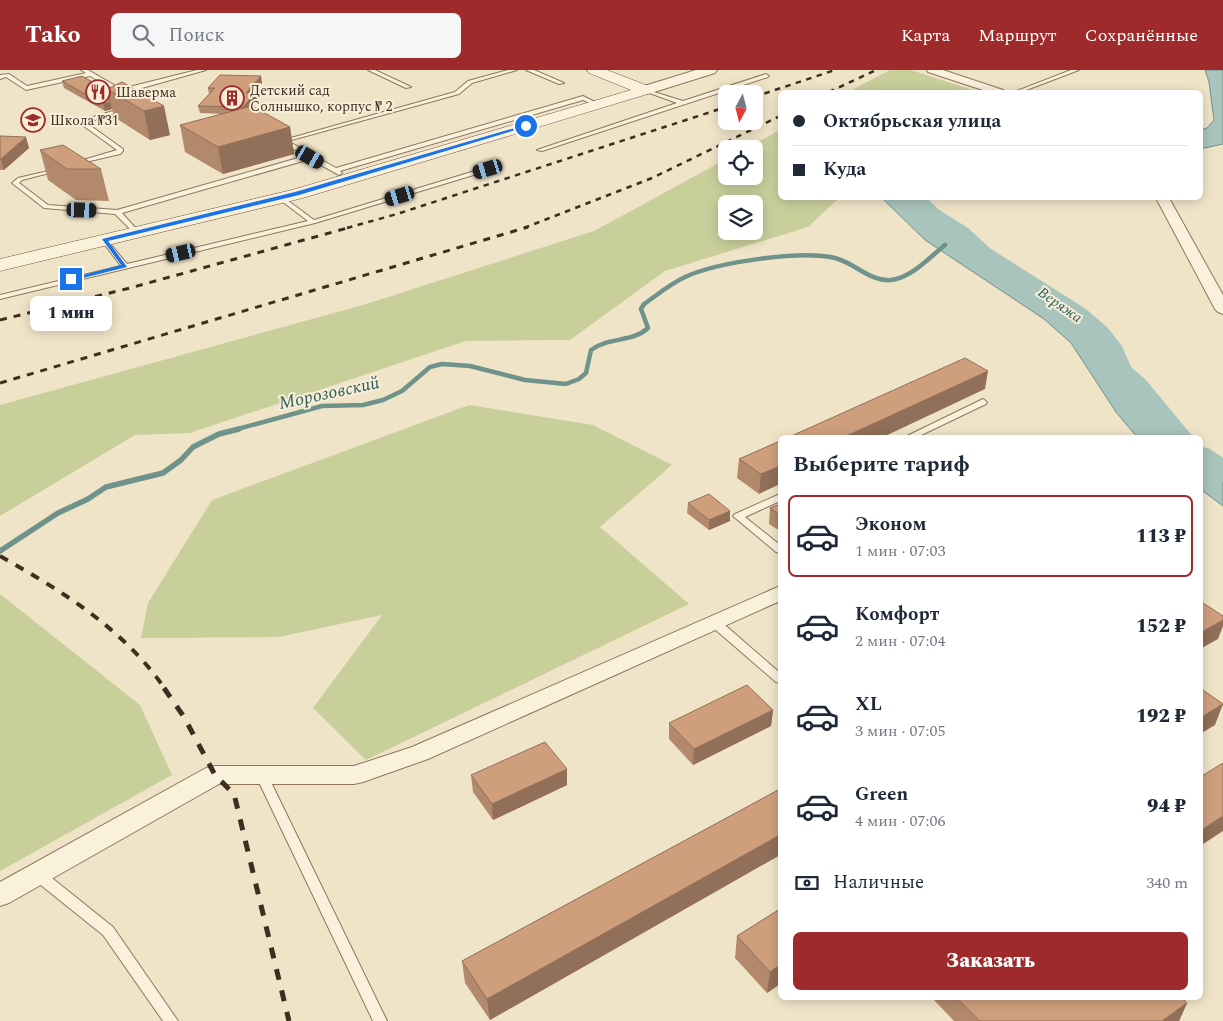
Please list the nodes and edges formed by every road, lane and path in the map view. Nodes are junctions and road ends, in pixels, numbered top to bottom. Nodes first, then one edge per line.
1 (203, 70) edge
2 (371, 70) edge
3 (514, 70) edge
4 (529, 70) edge
5 (594, 70) edge
6 (710, 70) edge
7 (932, 70) edge
8 (1076, 70) edge
9 (87, 72) edge
10 (766, 76) dead end
11 (0, 77) edge
12 (170, 79) junction
13 (177, 82) dead end
14 (561, 83) dead end
15 (408, 87) dead end
16 (646, 90) junction
17 (993, 90) edge
18 (1022, 90) edge
19 (120, 91) junction
20 (682, 103) junction
21 (540, 150) dead end
22 (310, 157) junction
23 (488, 169) dead end
24 (341, 175) junction
25 (281, 198) junction
26 (1163, 200) edge
27 (117, 212) junction
28 (313, 222) junction
29 (136, 232) junction
30 (104, 240) junction
31 (0, 265) edge
32 (125, 266) junction
33 (0, 297) edge
34 (1223, 309) edge
35 (983, 402) dead end
36 (913, 435) edge
37 (778, 498) edge
38 (778, 548) edge
39 (778, 594) edge
40 (714, 622) junction
41 (778, 676) edge
42 (262, 776) junction
43 (37, 874) junction
44 (0, 895) edge
45 (171, 1021) edge
46 (380, 1021) edge

1 - 12 lane
2 - 15 lane
3 - 22 lane
4 - 14 lane
5 - 16 main road
6 - 16 street
7 - 17 street
8 - 18 lane
9 - 11 lane
9 - 19 lane
10 - 20 lane
12 - 13 lane
12 - 19 lane
16 - 20 lane
16 - 24 main road
19 - 27 lane
20 - 21 lane
22 - 24 lane
22 - 27 lane
23 - 28 lane
24 - 25 main road
25 - 28 lane
25 - 29 main road
26 - 34 street
27 - 29 lane
28 - 32 lane
29 - 30 main road
30 - 31 main road
30 - 32 lane
32 - 33 lane
35 - 36 lane
37 - 38 lane
39 - 40 street
40 - 41 lane
40 - 42 street
42 - 43 street
42 - 46 lane
43 - 44 street
43 - 45 lane

